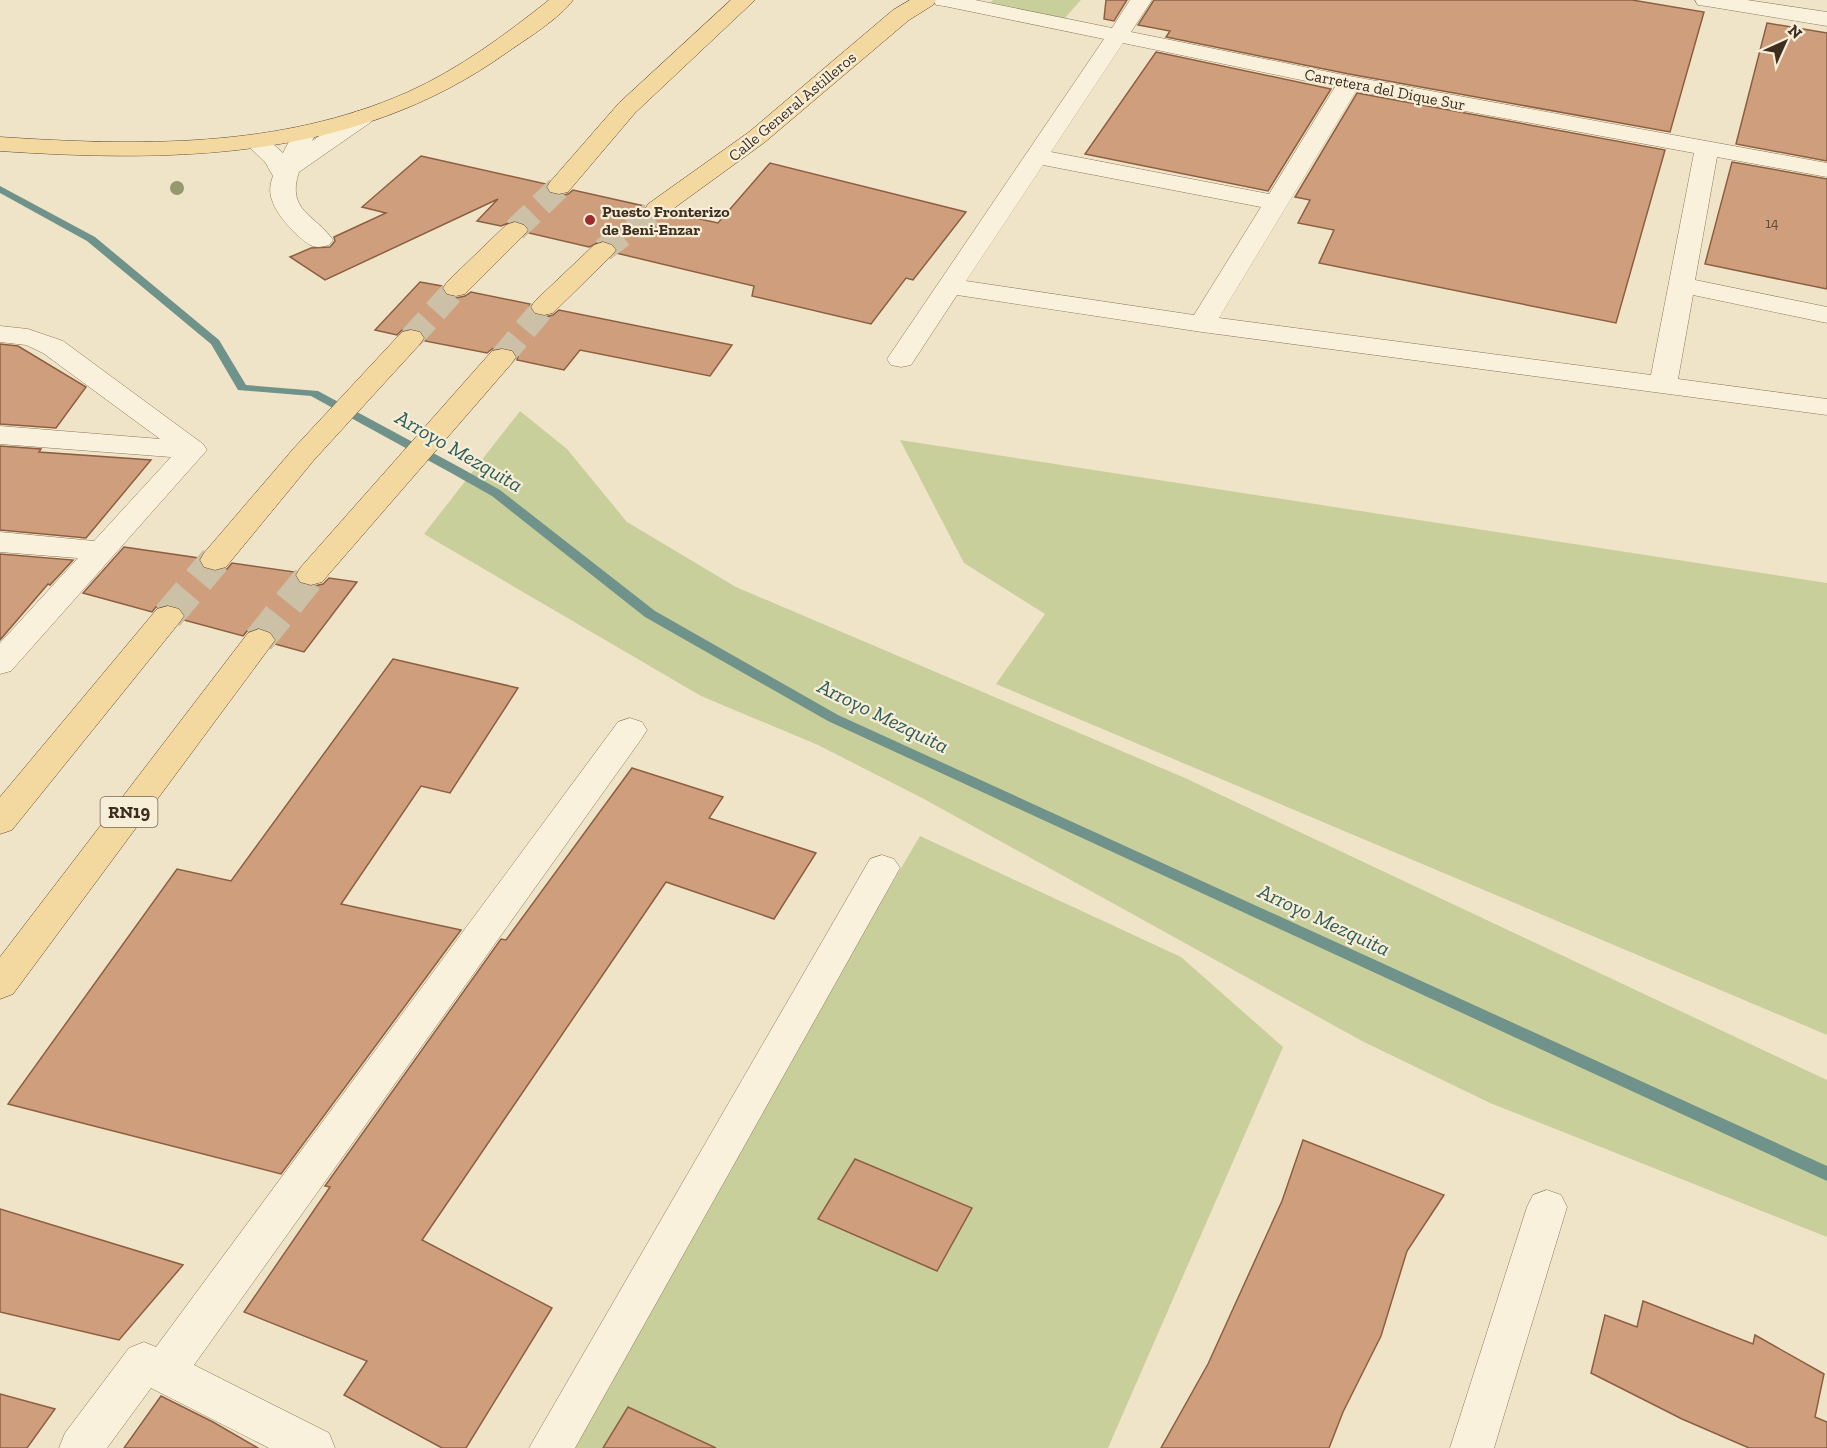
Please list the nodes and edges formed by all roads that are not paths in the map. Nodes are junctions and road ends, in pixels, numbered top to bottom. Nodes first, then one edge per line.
1 (562, 0) edge
2 (744, 0) edge
3 (919, 0) edge
4 (925, 0) edge
5 (931, 0) edge
6 (944, 0) edge
7 (1141, 0) edge
8 (1706, 0) edge
9 (1827, 19) edge
10 (1116, 36) junction
11 (1349, 83) junction
12 (363, 117) junction
13 (303, 135) junction
14 (257, 143) junction
15 (0, 144) edge
16 (1707, 147) junction
17 (1036, 156) junction
18 (1827, 170) edge
19 (287, 172) junction
20 (559, 187) tunnel mouth
21 (1276, 203) junction
22 (657, 209) tunnel mouth
23 (515, 230) tunnel mouth
24 (320, 240) dead end
25 (603, 250) tunnel mouth
26 (1682, 285) junction
27 (950, 286) junction
28 (456, 288) tunnel mouth
29 (544, 307) tunnel mouth
30 (1827, 315) edge
31 (1202, 324) junction
32 (0, 334) edge
33 (407, 341) tunnel mouth
34 (502, 357) tunnel mouth
35 (901, 358) dead end
36 (1663, 385) junction
37 (1827, 407) edge
38 (0, 435) edge
39 (194, 450) junction
40 (0, 542) edge
41 (102, 551) junction
42 (215, 560) tunnel mouth
43 (311, 575) tunnel mouth
44 (168, 616) tunnel mouth
45 (259, 640) tunnel mouth
46 (0, 663) edge
47 (630, 730) dead end
48 (0, 821) edge
49 (882, 868) dead end
50 (0, 984) edge
51 (1547, 1207) dead end
52 (163, 1373) junction
53 (81, 1448) edge
54 (313, 1448) edge
55 (551, 1448) edge
56 (1472, 1448) edge

1 - 12 main road
2 - 20 main road
3 - 4 main road
4 - 5 main road
4 - 22 main road, Calle General Astilleros
6 - 10 street, Carretera del Dique Sur
7 - 10 street
8 - 9 street
10 - 11 street, Carretera del Dique Sur
10 - 17 street
11 - 16 street, Carretera del Dique Sur
11 - 21 street
12 - 13 main road
12 - 19 street
13 - 14 main road
13 - 19 street
14 - 15 main road
14 - 19 street
16 - 18 street, Carretera del Dique Sur
16 - 26 street
17 - 21 street
17 - 27 street
19 - 24 street
21 - 31 street
23 - 28 main road
25 - 29 main road
26 - 30 street
26 - 36 street
27 - 31 street
27 - 35 street
31 - 36 street
32 - 39 street
33 - 42 main road
34 - 43 main road
36 - 37 street
38 - 39 street
39 - 41 street
40 - 41 street
41 - 46 street
44 - 48 main road
45 - 50 main road, RN19
47 - 52 street
49 - 55 street
51 - 56 street
52 - 53 street
52 - 54 street

